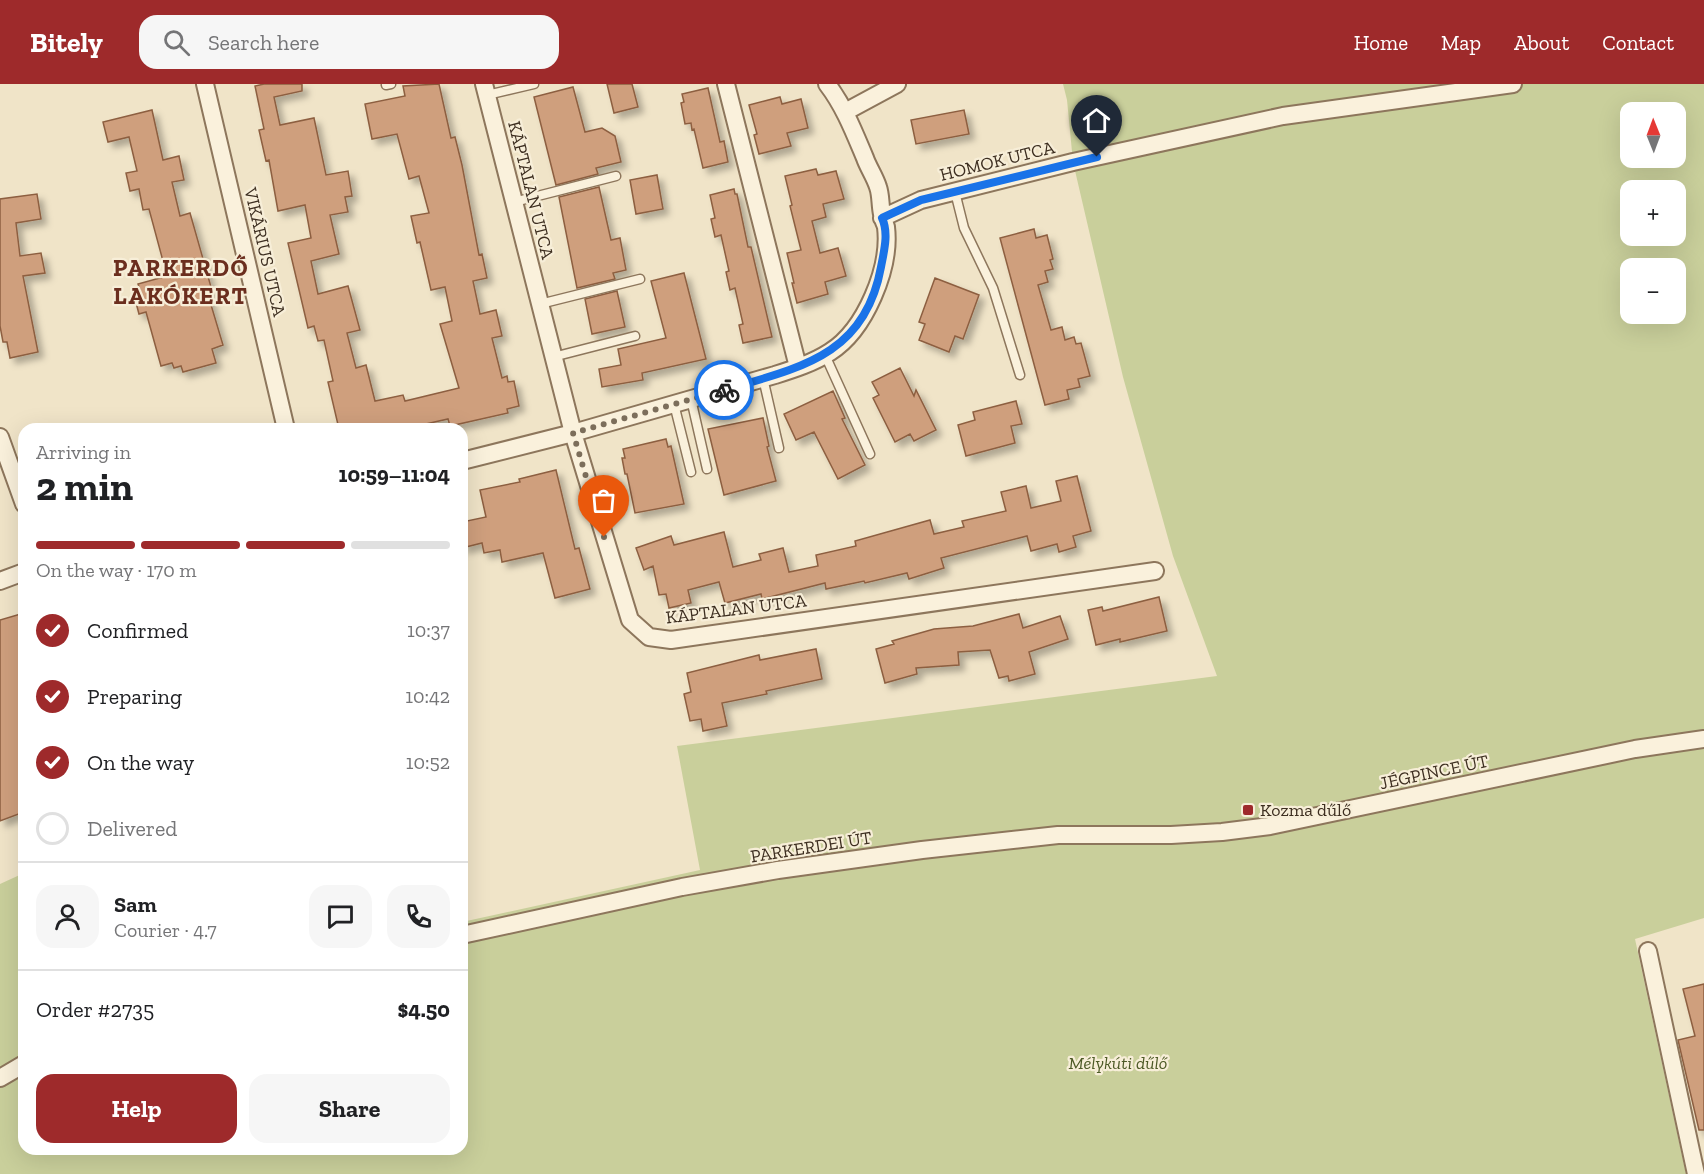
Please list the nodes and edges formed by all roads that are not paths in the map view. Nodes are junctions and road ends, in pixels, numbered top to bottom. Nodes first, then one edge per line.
1 (205, 84) edge
2 (534, 84) edge
3 (726, 84) edge
4 (827, 84) edge
5 (897, 84) edge
6 (1513, 84) edge
7 (485, 90) edge
8 (845, 112) junction
9 (616, 176) dead end
10 (955, 192) junction
11 (514, 202) junction
12 (882, 218) junction
13 (640, 279) dead end
14 (540, 304) junction
15 (635, 336) dead end
16 (825, 355) junction
17 (552, 357) junction
18 (798, 367) junction
19 (1020, 375) dead end
20 (763, 378) junction
21 (691, 399) junction
22 (674, 404) junction
23 (285, 423) edge
24 (573, 433) junction
25 (0, 437) edge
26 (779, 448) dead end
27 (870, 454) dead end
28 (468, 459) edge
29 (707, 469) dead end
30 (691, 472) dead end
31 (18, 487) edge
32 (1155, 571) dead end
33 (18, 574) edge
34 (0, 581) edge
35 (1704, 739) edge
36 (1171, 835) joint
37 (468, 934) edge
38 (1648, 951) dead end
39 (18, 1068) edge
40 (0, 1078) edge
41 (1696, 1174) edge

1 - 23 street, VIKÁRIUS UTCA
2 - 7 lane
3 - 18 street
4 - 8 street
5 - 8 street
6 - 10 street, HOMOK UTCA
7 - 11 street, KÁPTALAN UTCA
8 - 12 street
9 - 11 lane
10 - 12 street, HOMOK UTCA
10 - 19 lane
11 - 14 street, KÁPTALAN UTCA
12 - 16 street
13 - 14 lane
14 - 17 street, KÁPTALAN UTCA
15 - 17 lane
16 - 18 street
16 - 27 lane
17 - 24 street, KÁPTALAN UTCA
18 - 20 street
20 - 21 street
20 - 26 lane
21 - 22 street
21 - 29 lane
22 - 24 street
22 - 30 lane
24 - 28 street
24 - 32 street, KÁPTALAN UTCA
25 - 31 street
33 - 34 street
35 - 36 street, JÉGPINCE ÚT
36 - 37 street, PARKERDEI ÚT
38 - 41 street
39 - 40 street

